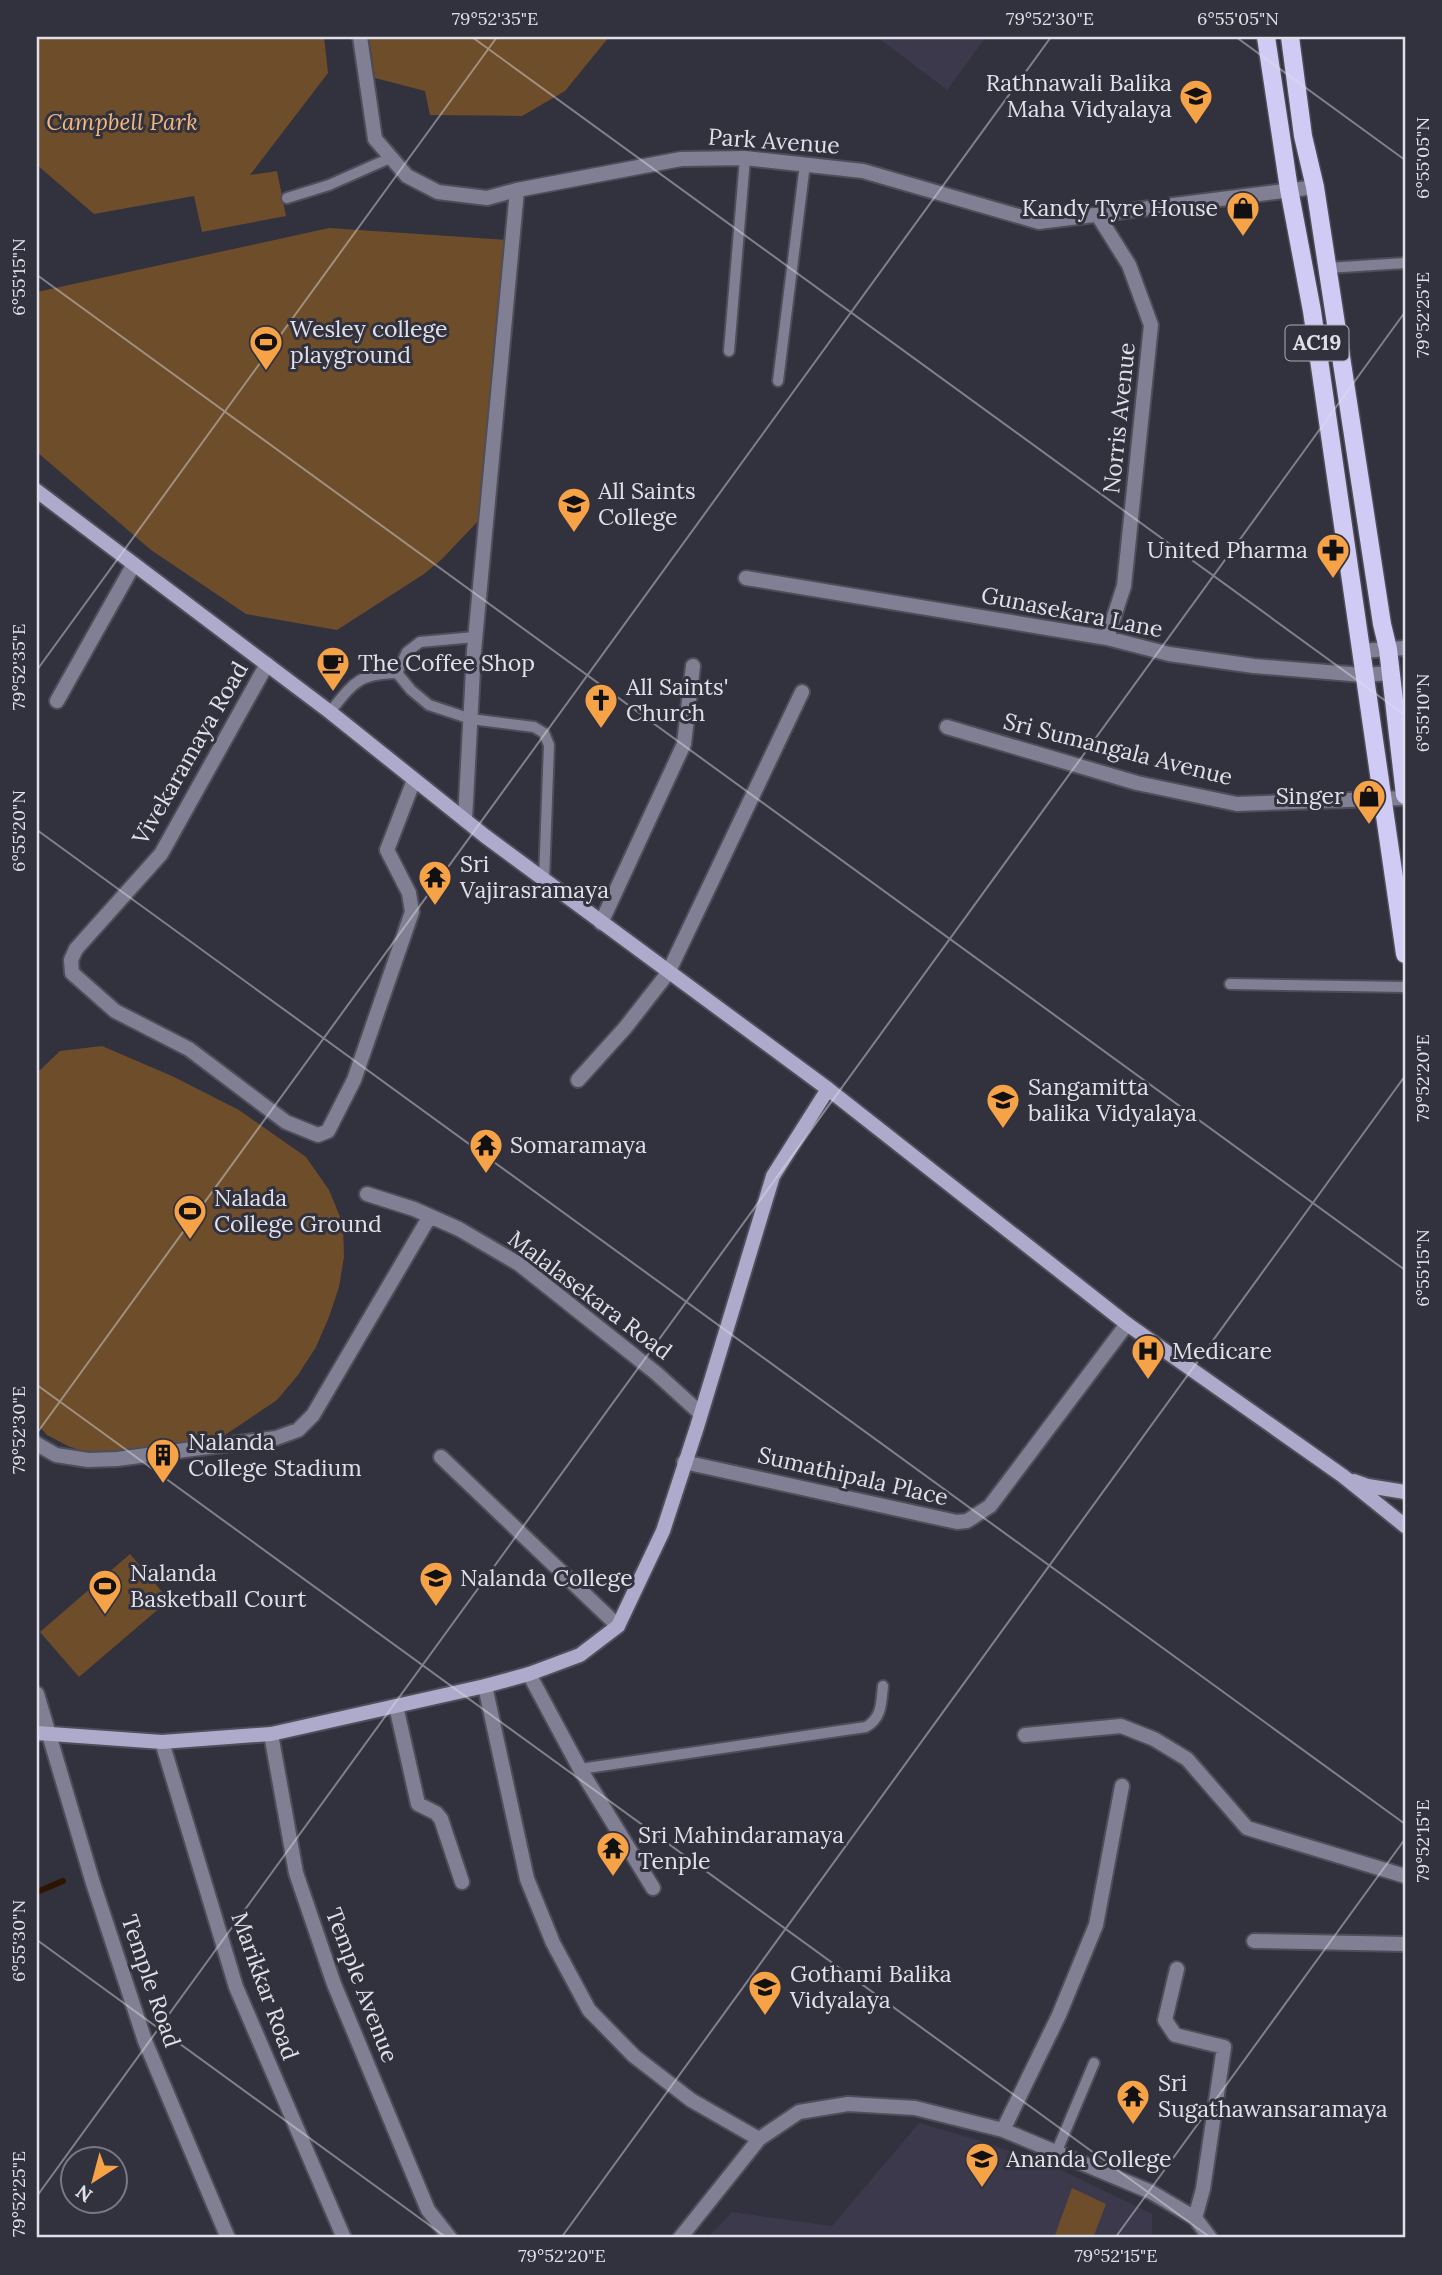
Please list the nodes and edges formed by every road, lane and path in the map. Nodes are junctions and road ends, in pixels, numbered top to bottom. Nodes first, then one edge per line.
1 (360, 37) edge
2 (1266, 37) edge
3 (1290, 37) edge
4 (390, 158) junction
5 (745, 158) junction
6 (805, 164) junction
7 (1315, 187) junction
8 (1289, 189) junction
9 (517, 190) junction
10 (287, 198) dead end
11 (1097, 214) junction
12 (1405, 263) edge
13 (1327, 268) junction
14 (729, 351) dead end
15 (778, 381) dead end
16 (37, 491) edge
17 (134, 564) junction
18 (746, 579) dead end
19 (475, 637) junction
20 (1107, 638) junction
21 (1397, 648) edge
22 (1360, 652) junction
23 (267, 664) junction
24 (693, 667) dead end
25 (397, 673) junction
26 (1391, 673) junction
27 (1363, 675) junction
28 (802, 692) dead end
29 (57, 701) dead end
30 (330, 712) junction
31 (471, 719) junction
32 (947, 727) dead end
33 (414, 780) junction
34 (1405, 796) edge
35 (1382, 798) junction
36 (465, 820) junction
37 (544, 880) junction
38 (601, 923) junction
39 (1405, 954) edge
40 (668, 973) junction
41 (1230, 984) dead end
42 (1405, 987) edge
43 (578, 1080) dead end
44 (828, 1089) junction
45 (367, 1194) dead end
46 (430, 1216) junction
47 (1127, 1324) junction
48 (700, 1413) junction
49 (37, 1444) edge
50 (442, 1457) dead end
51 (684, 1462) junction
52 (1343, 1476) junction
53 (1405, 1492) edge
54 (1405, 1526) edge
55 (618, 1626) junction
56 (529, 1674) junction
57 (485, 1686) junction
58 (883, 1686) dead end
59 (37, 1694) edge
60 (396, 1706) junction
61 (42, 1733) edge
62 (271, 1734) junction
63 (1025, 1734) dead end
64 (162, 1742) junction
65 (580, 1769) junction
66 (1122, 1786) dead end
67 (1405, 1876) edge
68 (462, 1882) dead end
69 (653, 1888) dead end
70 (1254, 1941) dead end
71 (1405, 1944) edge
72 (1177, 1969) dead end
73 (1094, 2063) dead end
74 (1003, 2130) junction
75 (759, 2138) junction
76 (1056, 2153) junction
77 (1195, 2218) junction
78 (229, 2238) edge
79 (344, 2238) edge
80 (450, 2238) edge
81 (680, 2238) edge
82 (1210, 2238) edge

1 - 4 street, Park Avenue
2 - 8 main road, AC19
3 - 7 main road, AC19
4 - 9 street, Park Avenue
4 - 10 lane
5 - 6 street, Park Avenue
5 - 9 street, Park Avenue
5 - 14 lane
6 - 11 street, Park Avenue
6 - 15 lane
7 - 8 street, Park Avenue
7 - 13 main road, AC19
8 - 11 street, Park Avenue
8 - 22 main road, AC19
9 - 19 street
11 - 20 street, Norris Avenue
12 - 13 lane
13 - 21 main road, AC19
16 - 17 main road
17 - 23 main road
17 - 29 street
18 - 20 street, Gunasekara Lane
19 - 25 lane
19 - 31 street
20 - 27 street, Gunasekara Lane
21 - 22 street
21 - 26 main road, AC19
22 - 27 main road, AC19
23 - 30 main road
23 - 33 street, Vivekaramaya Road
24 - 38 street
25 - 30 lane
25 - 31 lane
26 - 27 street, Gunasekara Lane
26 - 34 main road, AC19
27 - 35 main road, AC19
28 - 40 street
30 - 33 main road
31 - 36 street
31 - 37 lane
32 - 35 street, Sri Sumangala Avenue
33 - 36 main road
34 - 35 street, Sri Sumangala Avenue
35 - 39 main road, AC19
36 - 37 main road
37 - 38 main road
38 - 40 main road
40 - 43 street
40 - 44 main road
41 - 42 lane
44 - 47 main road
44 - 48 main road
45 - 46 street, Malalasekara Road
46 - 48 street, Malalasekara Road
46 - 49 street
47 - 51 street, Sumathipala Place
47 - 52 main road
48 - 51 main road
50 - 55 street
51 - 55 main road
52 - 53 main road
52 - 54 main road
55 - 56 main road
56 - 57 main road
56 - 65 street
57 - 60 main road
57 - 75 street
58 - 65 lane
59 - 61 street, Temple Road
60 - 62 main road
60 - 68 street
61 - 64 main road
61 - 78 street, Temple Road
62 - 64 main road
62 - 80 street, Temple Avenue
63 - 67 street
64 - 79 street, Marikkar Road
65 - 69 street
66 - 74 street
70 - 71 street
72 - 77 street
73 - 76 lane
74 - 75 street
74 - 76 street
75 - 81 street
76 - 77 street
77 - 82 street

